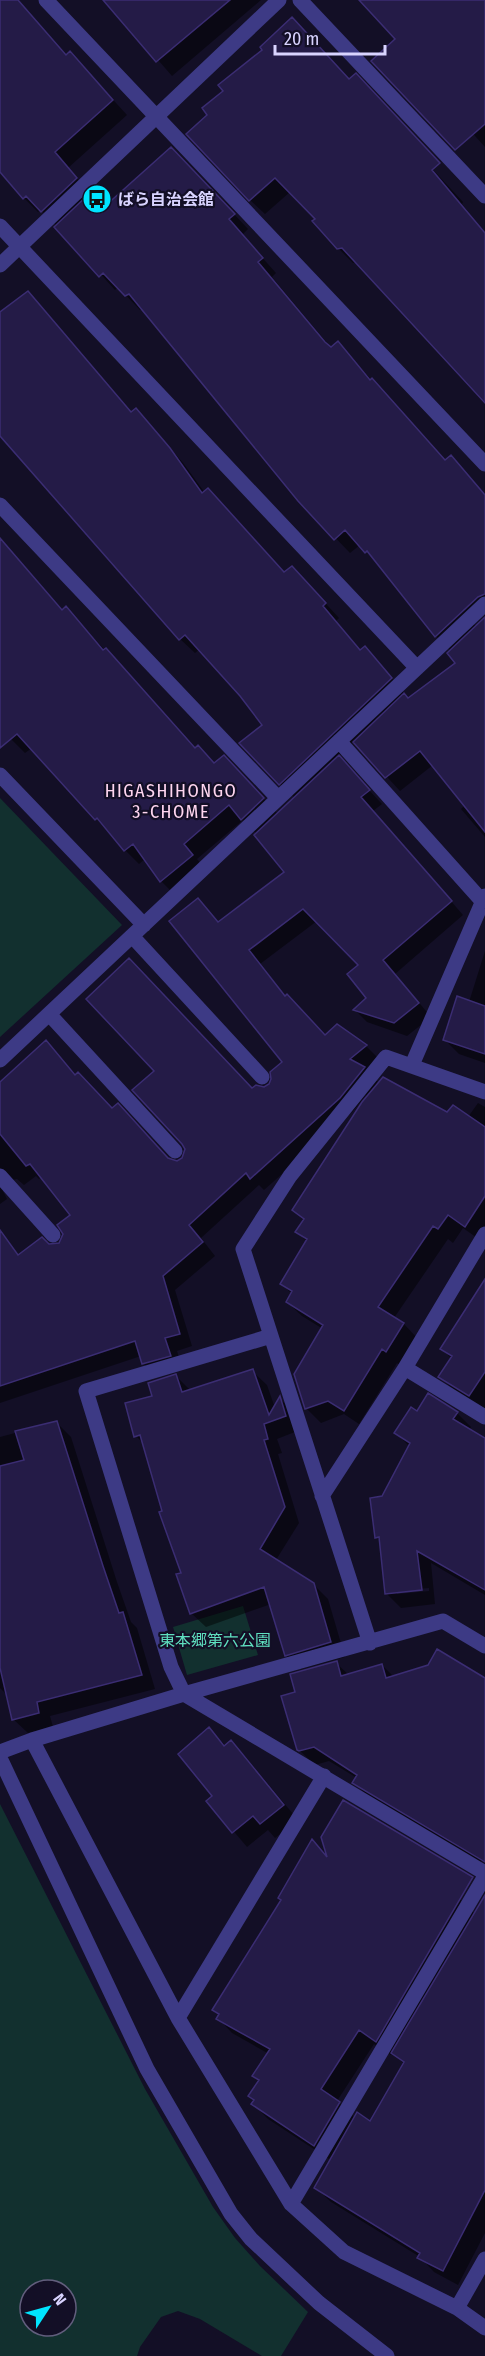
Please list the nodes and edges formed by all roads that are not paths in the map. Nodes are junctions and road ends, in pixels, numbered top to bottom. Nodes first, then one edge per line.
1 (46, 0) edge
2 (279, 0) edge
3 (300, 0) edge
4 (156, 117) junction
5 (485, 196) edge
6 (0, 226) edge
7 (19, 247) junction
8 (0, 265) edge
9 (485, 464) edge
10 (0, 505) edge
11 (485, 604) edge
12 (417, 668) junction
13 (339, 741) junction
14 (0, 775) edge
15 (278, 798) junction
16 (484, 898) edge
17 (144, 925) junction
18 (132, 936) junction
19 (49, 1014) junction
20 (0, 1060) edge
21 (412, 1065) junction
22 (262, 1077) dead end
23 (485, 1092) edge
24 (175, 1151) dead end
25 (0, 1176) edge
26 (485, 1234) edge
27 (53, 1235) dead end
28 (271, 1336) junction
29 (405, 1368) junction
30 (485, 1417) edge
31 (322, 1496) junction
32 (370, 1643) junction
33 (485, 1646) edge
34 (184, 1694) junction
35 (32, 1740) junction
36 (0, 1752) edge
37 (0, 1758) edge
38 (324, 1776) junction
39 (485, 1875) edge
40 (178, 2018) junction
41 (291, 2204) junction
42 (485, 2259) edge
43 (457, 2308) junction
44 (485, 2328) edge
45 (387, 2356) edge

1 - 4 street
2 - 4 street
3 - 5 street
4 - 7 street
4 - 9 street
6 - 7 street
7 - 8 street
7 - 12 street
10 - 15 street
11 - 12 street
12 - 13 street
13 - 15 street
13 - 16 street
14 - 17 street
15 - 17 street
16 - 21 street
17 - 18 street
18 - 19 street
18 - 22 street
19 - 20 street
19 - 24 street
21 - 23 street
21 - 28 street
25 - 27 street
26 - 29 street
28 - 31 street
28 - 34 street
29 - 30 street
29 - 31 street
31 - 32 street
32 - 33 street
32 - 34 street
34 - 35 street
34 - 38 street
35 - 36 street
35 - 40 street
37 - 45 street
38 - 39 street
38 - 40 street
39 - 41 street
40 - 41 street
41 - 43 street
42 - 43 street
43 - 44 street

